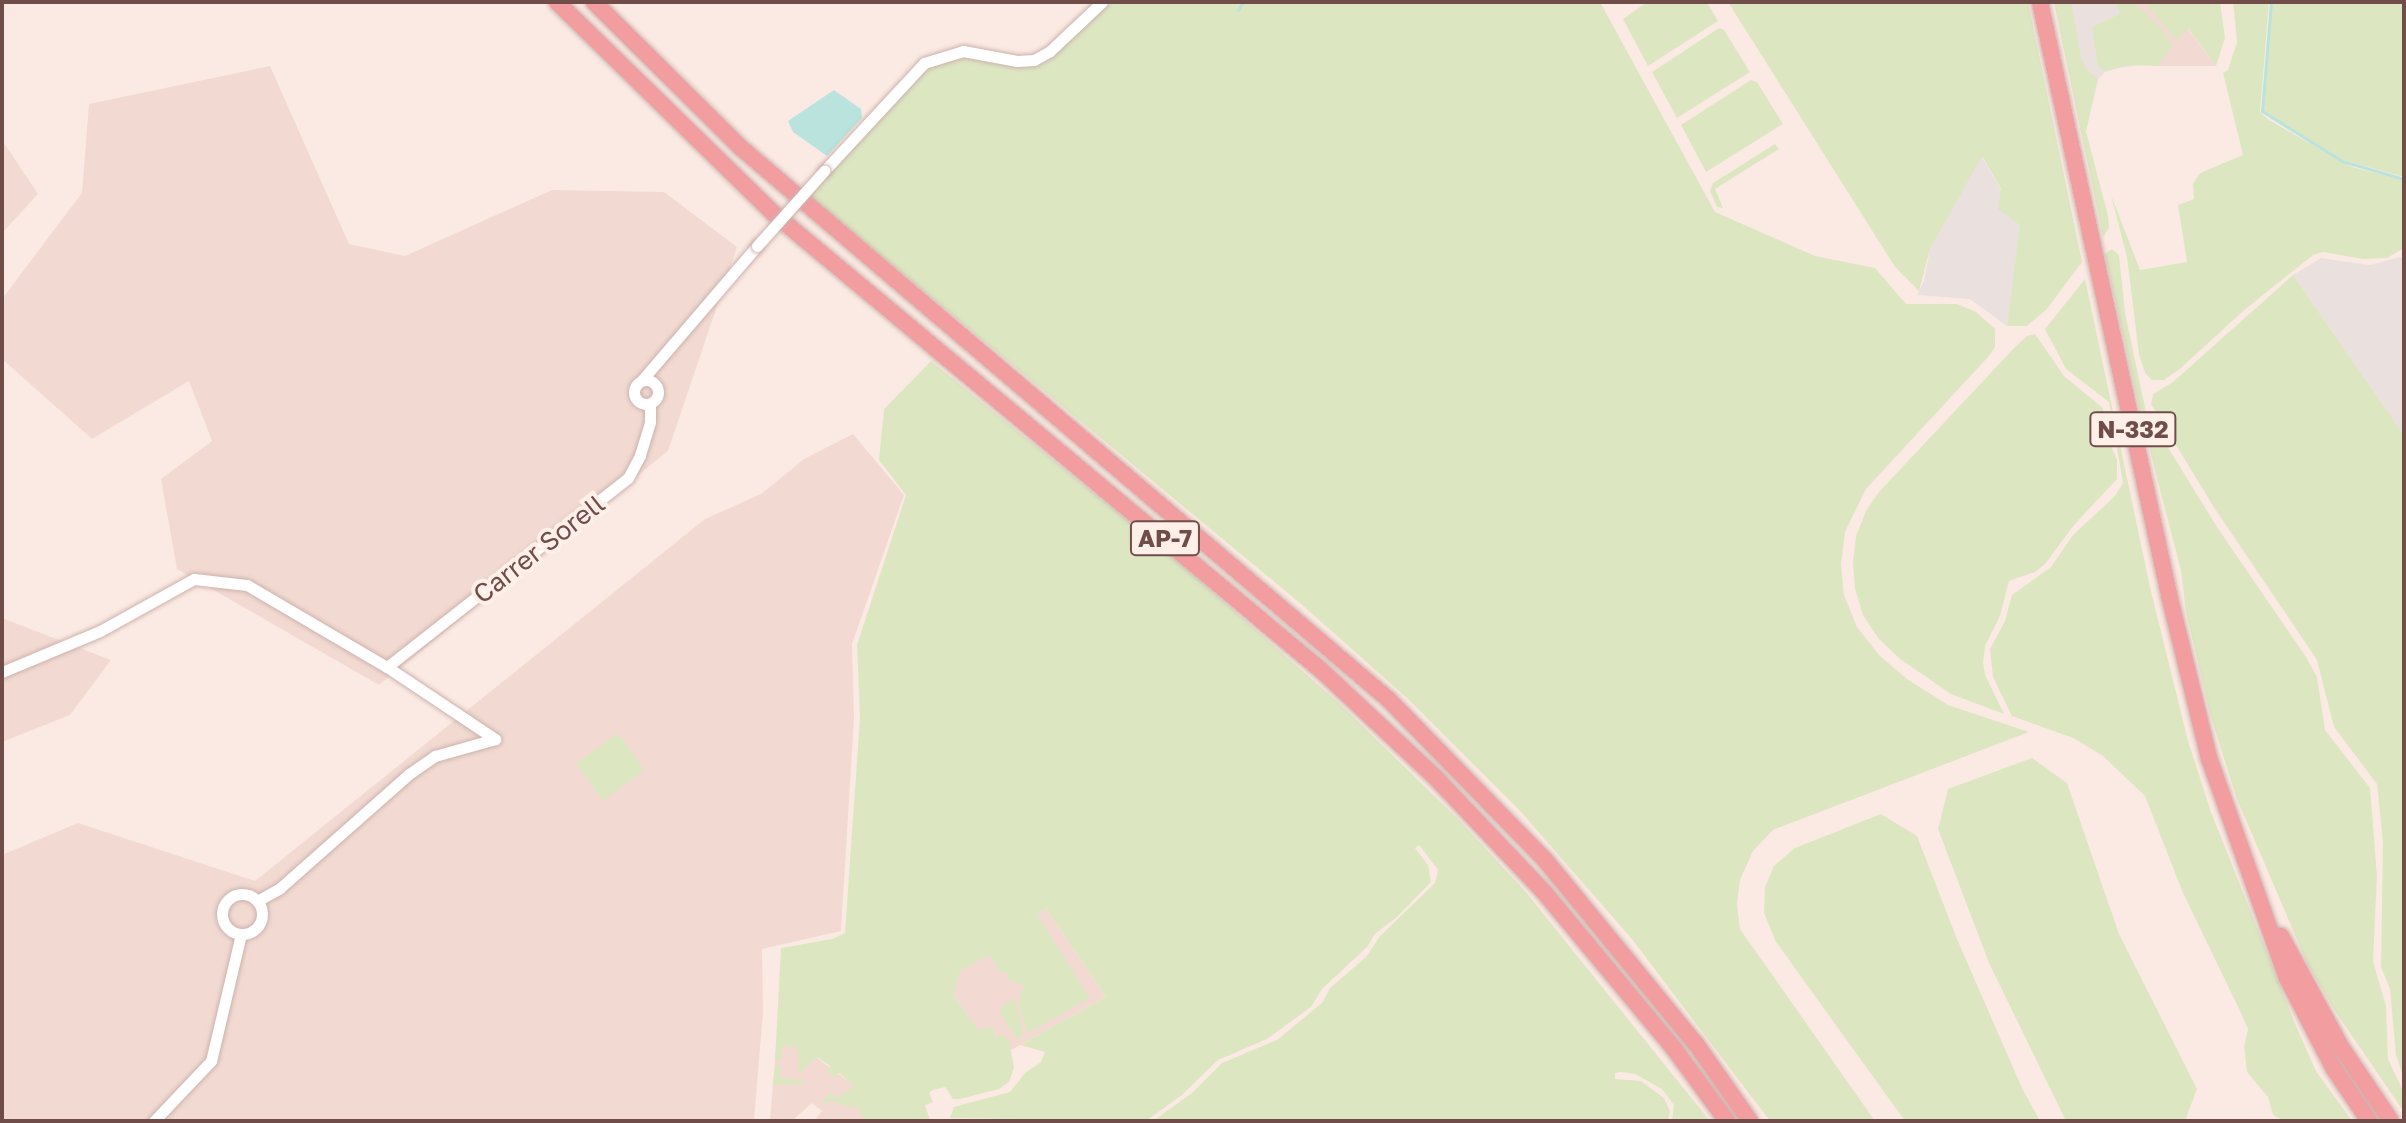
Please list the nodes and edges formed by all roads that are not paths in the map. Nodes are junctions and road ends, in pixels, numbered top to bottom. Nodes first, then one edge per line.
1 (557, 2) edge
2 (594, 2) edge
3 (1102, 2) edge
4 (2040, 2) edge
5 (662, 356) junction
6 (642, 380) junction
7 (656, 385) junction
8 (650, 404) junction
9 (387, 667) junction
10 (2, 672) edge
11 (2241, 852) junction
12 (257, 901) junction
13 (241, 934) junction
14 (154, 1121) edge
15 (1727, 1121) edge
16 (1750, 1121) edge
17 (2369, 1121) edge
18 (2391, 1121) edge

1 - 15 highway, AP-7
2 - 16 highway, AP-7
3 - 5 street, bridge
4 - 11 highway, N-332
5 - 6 street
5 - 7 street
6 - 7 street
6 - 8 street
7 - 8 street
8 - 9 street, Carrer Sorell
9 - 10 street
9 - 12 street
11 - 17 highway, N-332
11 - 18 highway, N-332
12 - 13 street
12 - 13 street
13 - 14 street

